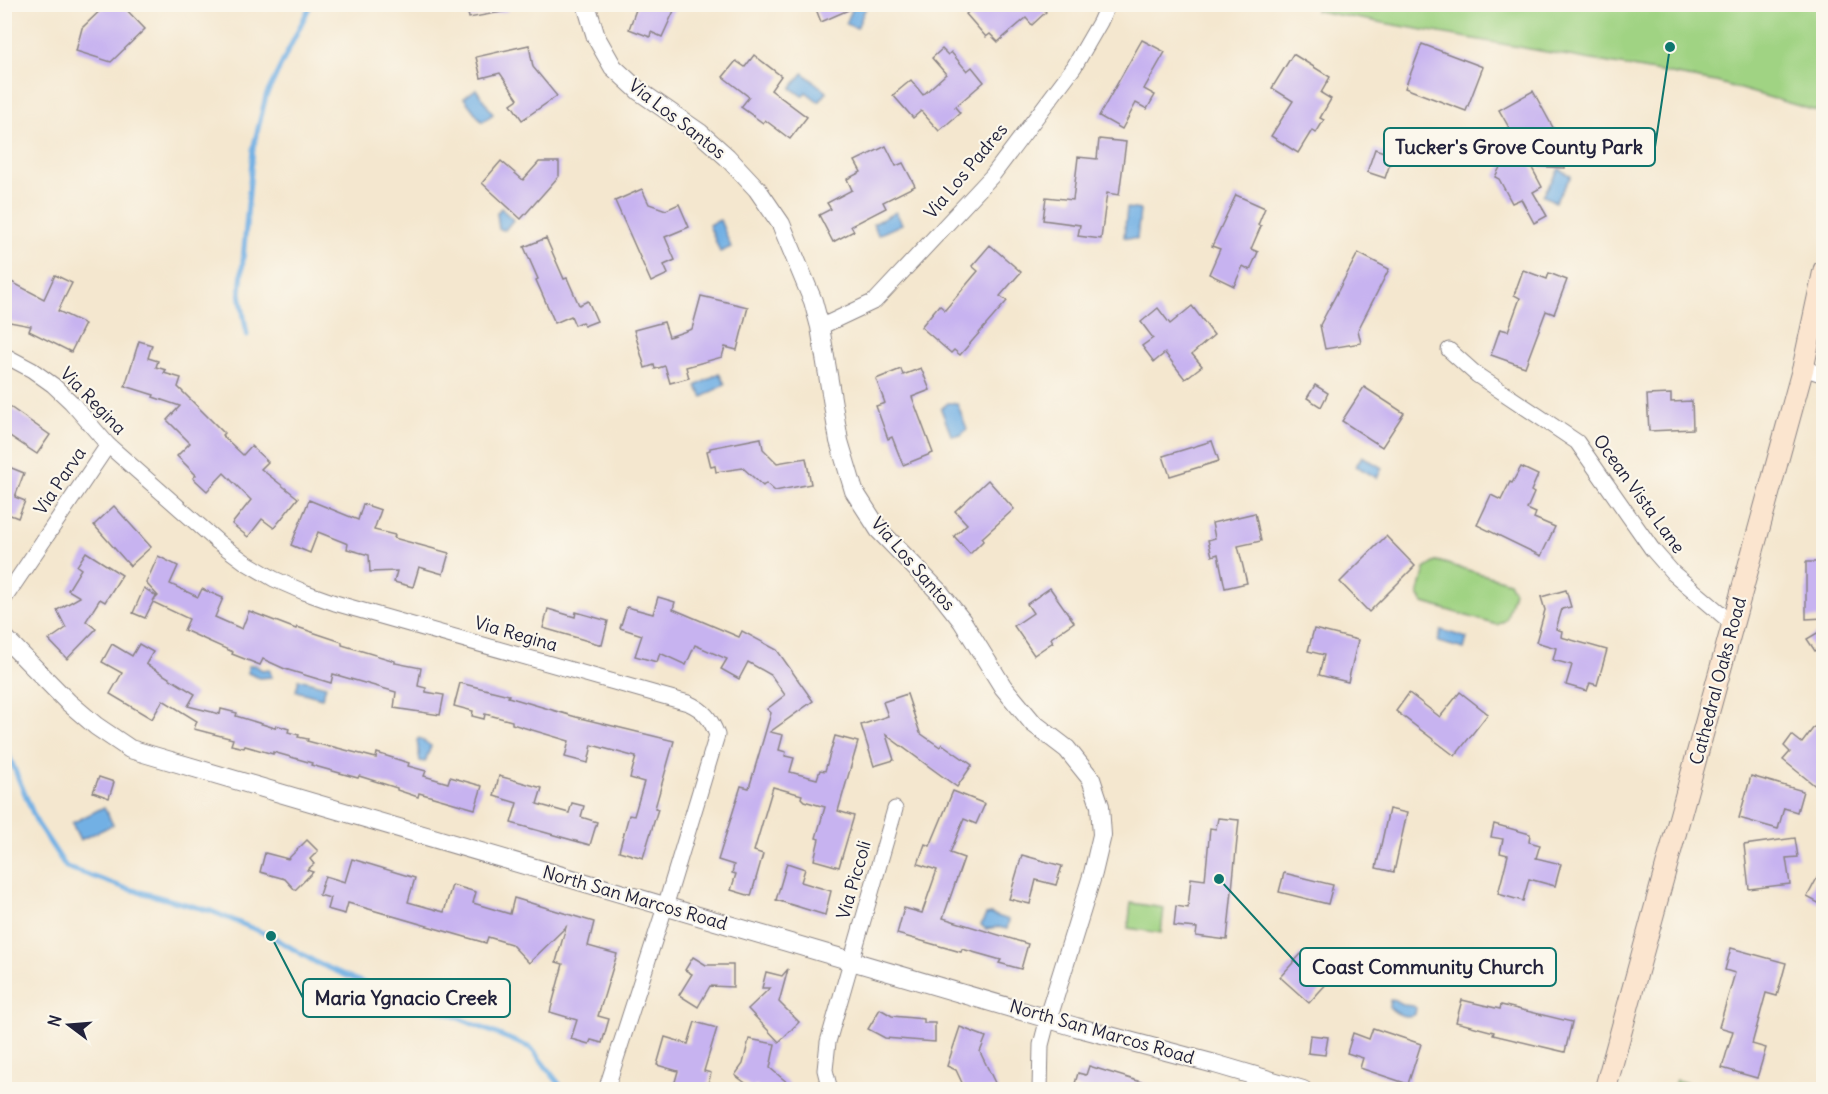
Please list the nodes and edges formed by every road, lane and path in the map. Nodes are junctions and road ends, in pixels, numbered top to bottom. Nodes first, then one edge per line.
1 (586, 4) edge
2 (1108, 4) edge
3 (1824, 270) edge
4 (820, 327) junction
5 (1449, 350) dead end
6 (4, 355) edge
7 (1803, 368) junction
8 (1824, 375) edge
9 (108, 445) junction
10 (4, 599) edge
11 (1734, 625) junction
12 (4, 637) edge
13 (895, 809) dead end
14 (665, 907) junction
15 (850, 962) junction
16 (1048, 1018) junction
17 (606, 1089) edge
18 (830, 1089) edge
19 (1040, 1089) edge
20 (1303, 1089) edge
21 (1605, 1089) edge

1 - 4 street, Via Los Santos
2 - 4 street, Via Los Padres
3 - 7 main road, Cathedral Oaks Road
4 - 16 street, Via Los Santos
5 - 11 street, Ocean Vista Lane
6 - 9 street, Via Regina
7 - 8 street
7 - 11 main road, Cathedral Oaks Road
9 - 10 street, Via Parva
9 - 14 street, Via Regina
11 - 21 main road, Cathedral Oaks Road
12 - 14 street, North San Marcos Road
13 - 15 street, Via Piccoli
14 - 15 street, North San Marcos Road
14 - 17 street, Via Regina
15 - 16 street, North San Marcos Road
15 - 18 street, Via Piccoli
16 - 19 street
16 - 20 street, North San Marcos Road

